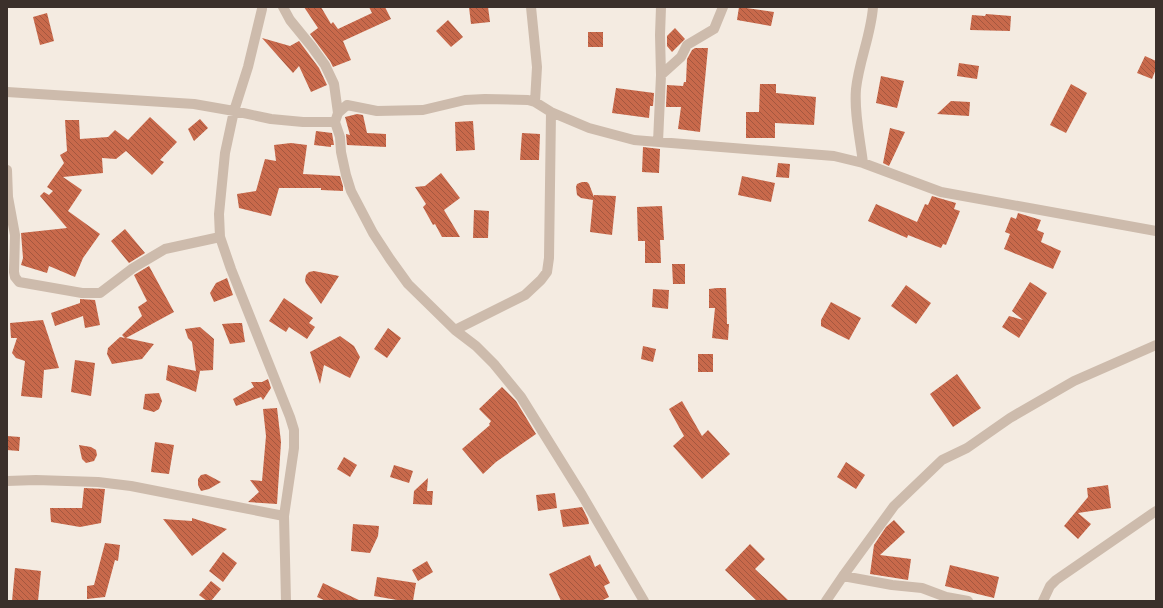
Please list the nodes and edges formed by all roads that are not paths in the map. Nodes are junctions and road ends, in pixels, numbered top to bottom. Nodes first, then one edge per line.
1 (283, 7) edge
2 (531, 7) edge
3 (661, 7) edge
4 (724, 7) edge
5 (874, 7) edge
6 (263, 8) edge
7 (661, 75) junction
8 (7, 92) edge
9 (535, 102) junction
10 (234, 111) junction
11 (551, 112) junction
12 (337, 118) junction
13 (658, 142) junction
14 (864, 162) junction
15 (7, 170) edge
16 (1156, 231) edge
17 (220, 237) junction
18 (455, 330) junction
19 (1156, 345) edge
20 (7, 481) edge
21 (1156, 512) edge
22 (284, 516) junction
23 (843, 576) junction
24 (286, 601) edge
25 (644, 601) edge
26 (826, 601) edge
27 (968, 601) edge
28 (1043, 601) edge

1 - 12 street
2 - 9 street
3 - 7 street
4 - 7 street
5 - 14 street
6 - 10 street
7 - 13 street
8 - 10 street
9 - 11 street
9 - 12 street
10 - 12 street
10 - 17 street
11 - 13 street
11 - 18 street
12 - 18 street
13 - 14 street
14 - 16 street
15 - 17 street
17 - 22 street
18 - 25 street
19 - 23 street
20 - 22 street
21 - 28 street
22 - 24 street
23 - 26 street
23 - 27 street

